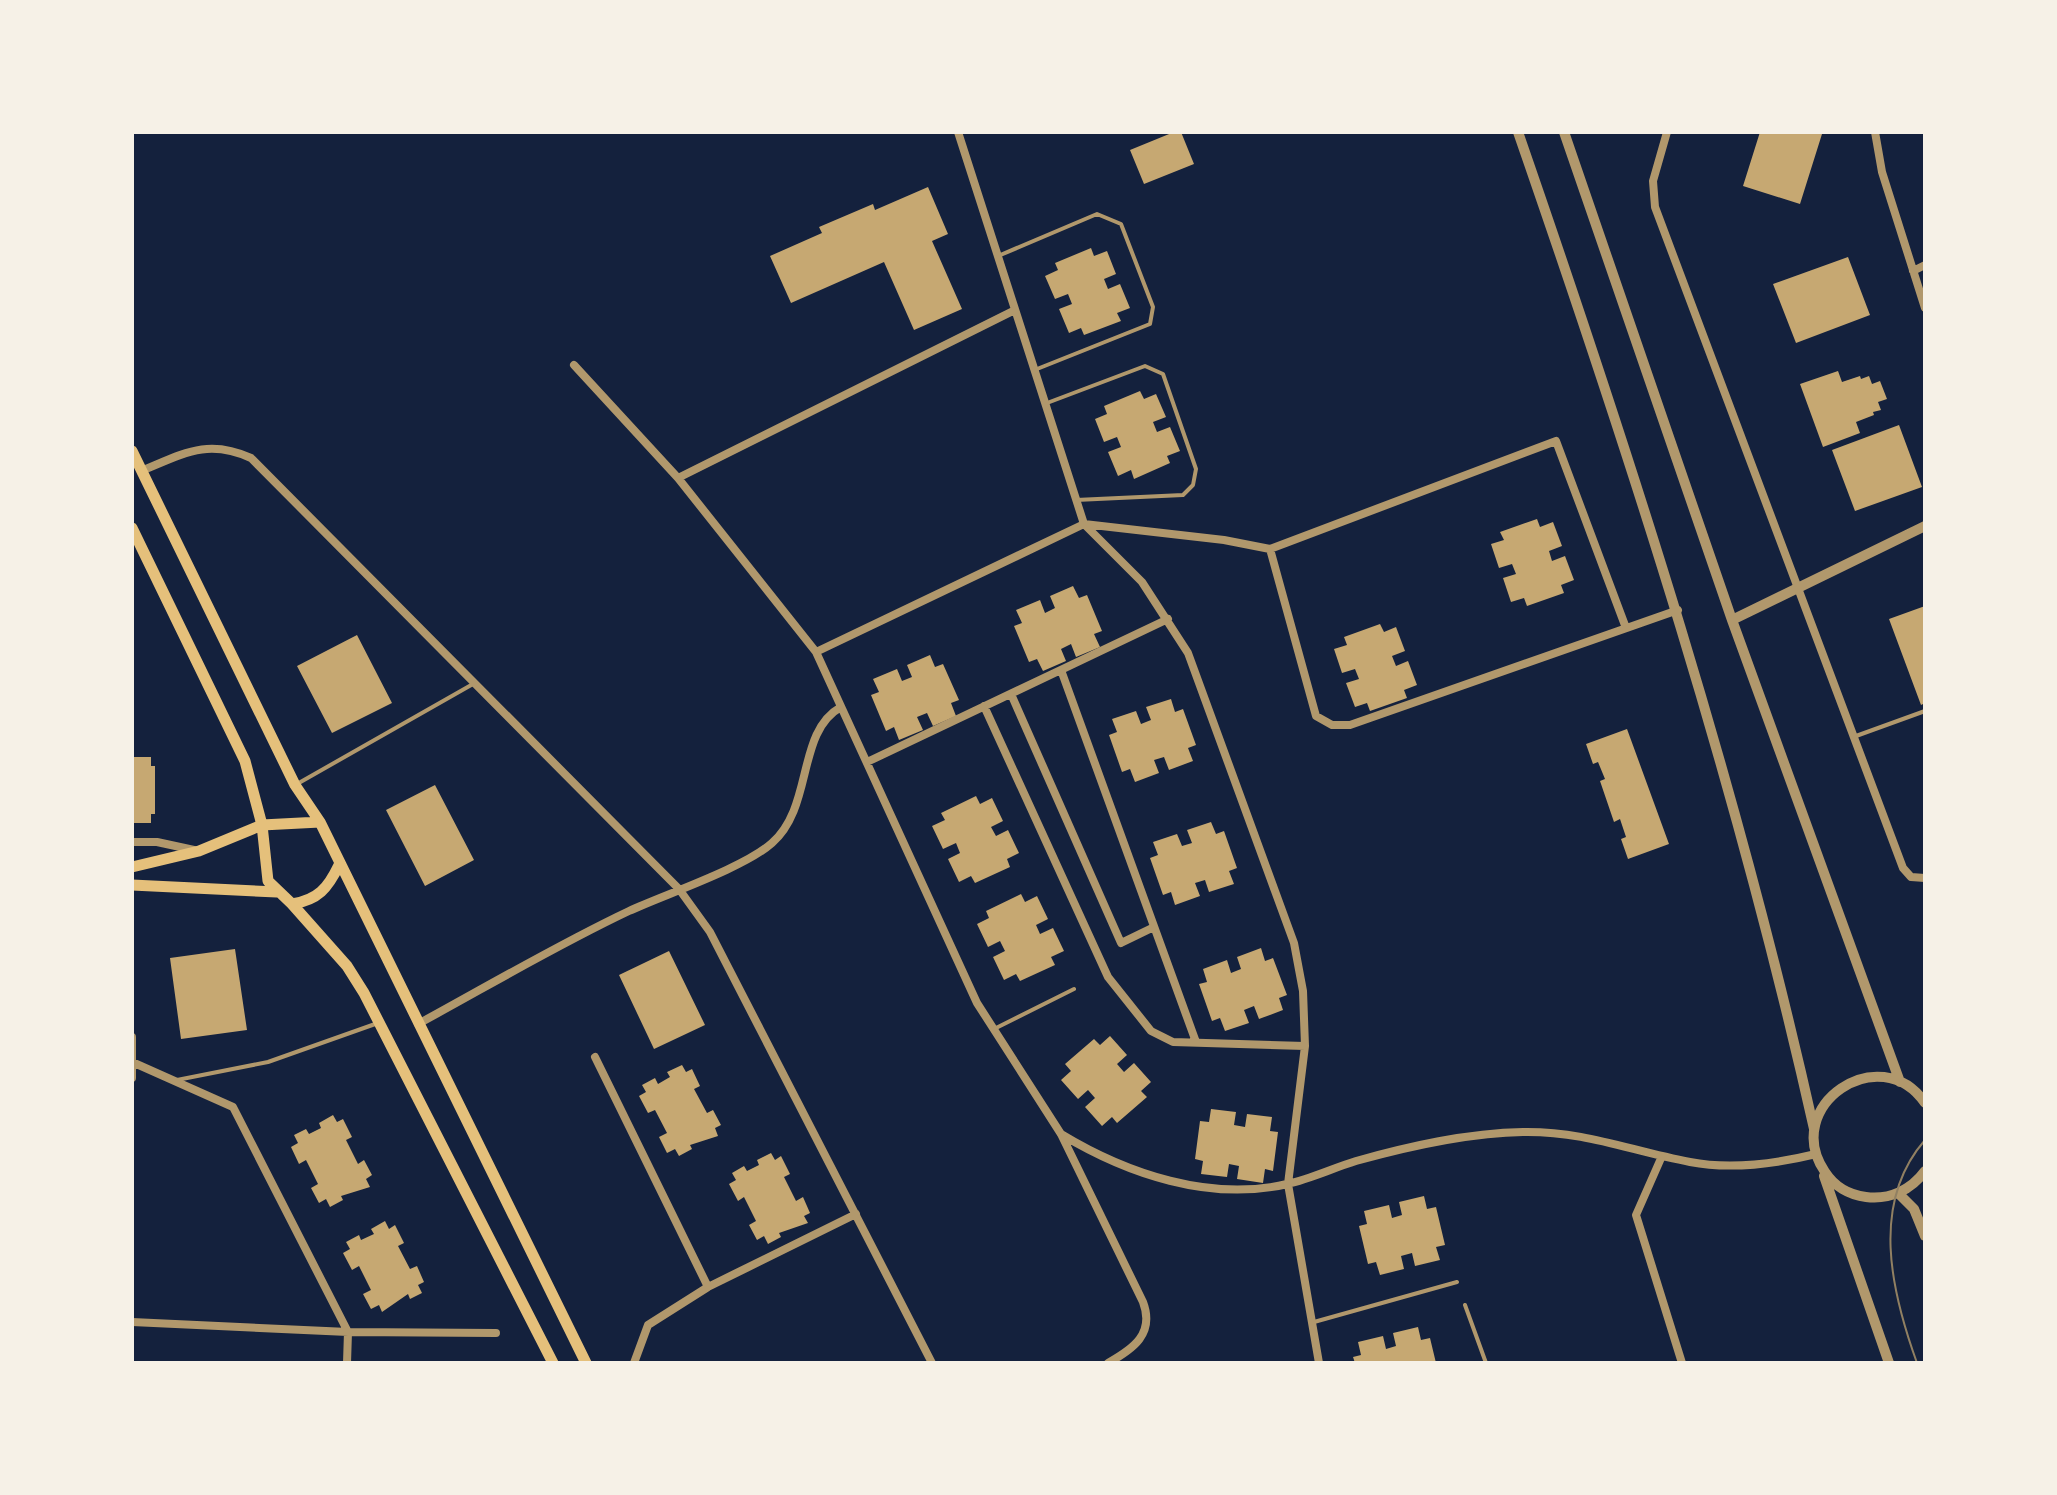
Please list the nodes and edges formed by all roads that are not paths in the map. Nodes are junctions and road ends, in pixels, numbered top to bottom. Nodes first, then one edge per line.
1 (958, 132) edge
2 (1518, 132) edge
3 (1564, 132) edge
4 (1667, 132) edge
5 (1875, 132) edge
6 (998, 256) junction
7 (1925, 265) edge
8 (1913, 271) junction
9 (1925, 308) edge
10 (1015, 310) junction
11 (574, 365) dead end
12 (1034, 370) junction
13 (1045, 404) junction
14 (132, 451) edge
15 (141, 471) junction
16 (678, 478) junction
17 (1076, 500) junction
18 (1084, 524) junction
19 (1925, 526) edge
20 (132, 528) edge
21 (1270, 549) junction
22 (1799, 590) junction
23 (1678, 610) junction
24 (1168, 619) junction
25 (1732, 620) junction
26 (1626, 628) junction
27 (816, 652) junction
28 (1061, 670) junction
29 (476, 682) junction
30 (1011, 694) junction
31 (984, 706) junction
32 (841, 707) junction
33 (1925, 711) edge
34 (1853, 736) junction
35 (867, 762) junction
36 (295, 785) junction
37 (320, 822) junction
38 (262, 825) junction
39 (132, 842) edge
40 (199, 851) junction
41 (339, 865) junction
42 (132, 867) edge
43 (1925, 878) edge
44 (132, 885) edge
45 (679, 889) junction
46 (277, 892) junction
47 (292, 904) junction
48 (1154, 927) junction
49 (1074, 989) dead end
50 (379, 1022) junction
51 (418, 1024) junction
52 (994, 1029) junction
53 (132, 1037) edge
54 (1196, 1042) junction
55 (1305, 1046) junction
56 (595, 1057) dead end
57 (133, 1062) edge
58 (132, 1078) edge
59 (177, 1080) junction
60 (1900, 1082) junction
61 (1925, 1085) edge
62 (1912, 1089) junction
63 (1925, 1103) edge
64 (1814, 1129) junction
65 (1061, 1134) junction
66 (1816, 1154) junction
67 (1662, 1156) junction
68 (1821, 1166) junction
69 (1925, 1171) edge
70 (1288, 1184) junction
71 (1898, 1193) junction
72 (856, 1214) junction
73 (1925, 1236) edge
74 (1457, 1282) dead end
75 (708, 1287) junction
76 (1465, 1305) dead end
77 (132, 1322) edge
78 (1312, 1323) junction
79 (348, 1332) junction
80 (496, 1333) dead end
81 (347, 1363) edge
82 (553, 1363) edge
83 (586, 1363) edge
84 (634, 1363) edge
85 (932, 1363) edge
86 (1108, 1363) edge
87 (1319, 1363) edge
88 (1486, 1363) edge
89 (1682, 1363) edge
90 (1889, 1363) edge

1 - 6 street
2 - 23 street
3 - 25 street
4 - 22 street
5 - 8 street
6 - 10 street
6 - 12 lane
7 - 8 street
8 - 9 street
10 - 12 street
10 - 16 street
11 - 16 street
12 - 13 street
13 - 17 street
13 - 17 lane
14 - 15 main road
15 - 29 street
15 - 36 main road
16 - 27 street
17 - 18 street
18 - 21 street
18 - 24 street
18 - 27 street
19 - 22 street
20 - 38 main road
21 - 26 street
21 - 26 street
22 - 25 street
22 - 34 street
23 - 26 street
23 - 64 street
24 - 28 street
24 - 55 street
25 - 60 street
27 - 32 street
28 - 30 street
28 - 48 street
29 - 36 lane
29 - 45 street
30 - 31 street
30 - 48 street
31 - 35 street
31 - 54 street
32 - 35 street
32 - 45 street
33 - 34 lane
34 - 43 street
35 - 52 street
36 - 37 main road
37 - 38 main road
37 - 41 main road
38 - 40 main road
38 - 46 main road
39 - 40 street
40 - 42 main road
41 - 47 main road
41 - 51 main road
44 - 46 main road
45 - 51 street
45 - 72 street
46 - 47 main road
47 - 50 main road
48 - 54 street
49 - 52 lane
50 - 59 lane
50 - 82 main road
51 - 83 main road
52 - 65 street
53 - 57 street
54 - 55 street
55 - 70 street
56 - 75 street
57 - 58 street
57 - 59 street
59 - 79 street
60 - 62 street
60 - 64 street
61 - 62 street
62 - 63 street
64 - 66 street
65 - 70 street
65 - 86 street
66 - 67 street
66 - 68 street
67 - 70 street
67 - 89 street
68 - 71 street
68 - 90 street
69 - 71 street
70 - 78 street
71 - 73 street
72 - 75 street
72 - 85 street
74 - 78 lane
75 - 84 street
76 - 88 lane
77 - 79 street
78 - 87 street
79 - 80 street
79 - 81 street

